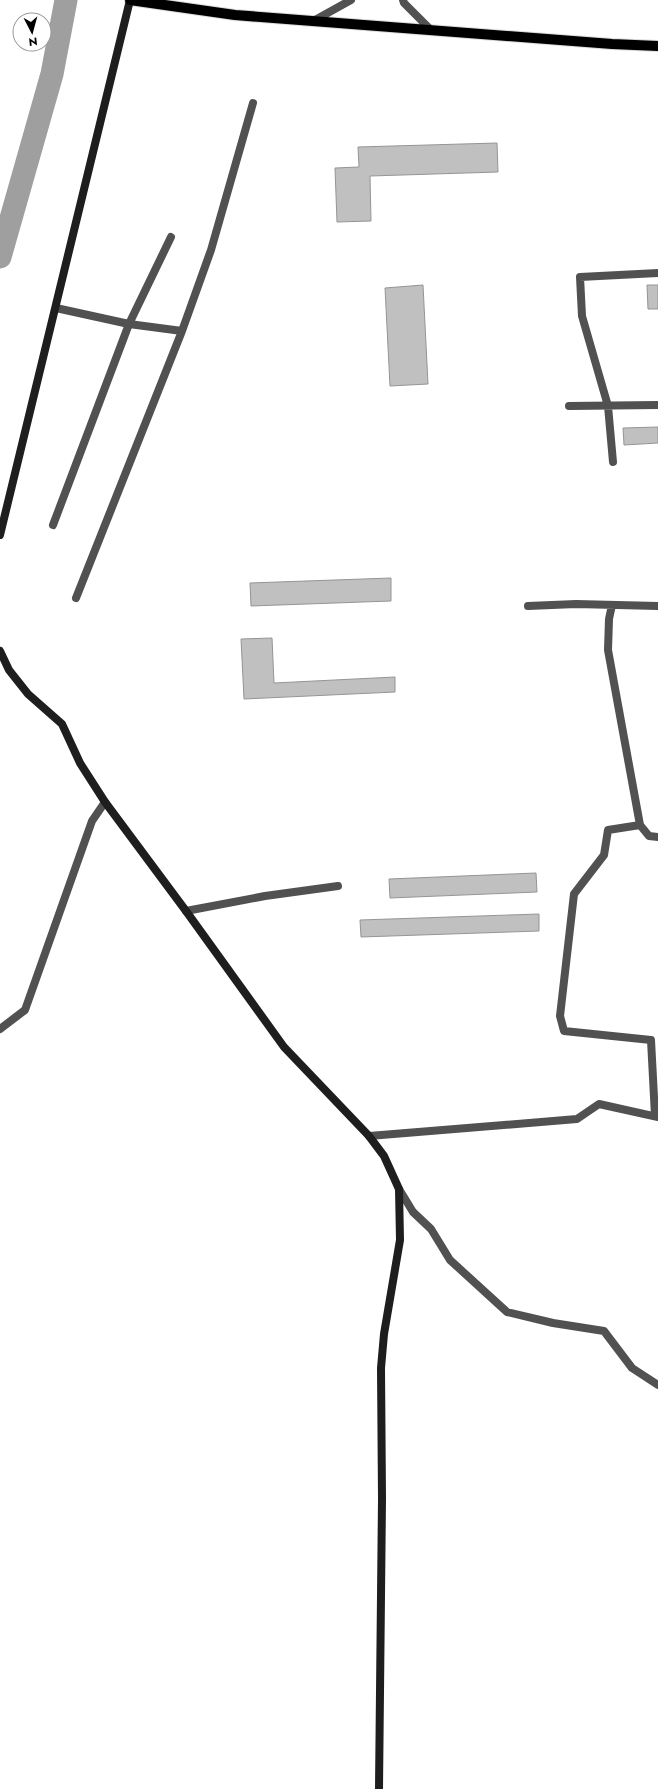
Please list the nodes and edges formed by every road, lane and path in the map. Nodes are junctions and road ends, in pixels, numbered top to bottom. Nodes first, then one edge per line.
1 (130, 0) edge
2 (351, 0) edge
3 (403, 0) edge
4 (315, 20) junction
5 (430, 30) junction
6 (658, 46) edge
7 (253, 103) dead end
8 (171, 237) dead end
9 (658, 273) edge
10 (56, 308) junction
11 (129, 324) junction
12 (182, 331) junction
13 (658, 405) edge
14 (569, 406) dead end
15 (608, 406) junction
16 (613, 462) dead end
17 (53, 525) dead end
18 (0, 535) edge
19 (76, 598) dead end
20 (612, 605) junction
21 (528, 606) dead end
22 (658, 606) edge
23 (0, 651) edge
24 (105, 802) junction
25 (640, 825) junction
26 (658, 837) edge
27 (338, 886) dead end
28 (186, 911) junction
29 (0, 1030) edge
30 (656, 1117) edge
31 (369, 1136) junction
32 (399, 1189) junction
33 (658, 1385) edge
34 (379, 1789) edge

1 - 4 main road
1 - 10 main road
2 - 4 street
3 - 5 street
4 - 5 main road
5 - 6 main road
7 - 12 street
8 - 11 street
9 - 15 street
10 - 11 street
10 - 18 main road
11 - 12 street
11 - 17 street
12 - 19 street
13 - 15 street
14 - 15 street
15 - 16 street
20 - 21 street
20 - 22 street
20 - 25 street
23 - 24 main road
24 - 28 main road
24 - 29 street
25 - 26 street
25 - 30 street
27 - 28 street
28 - 31 main road
30 - 31 street
31 - 32 main road
32 - 33 street
32 - 34 main road

